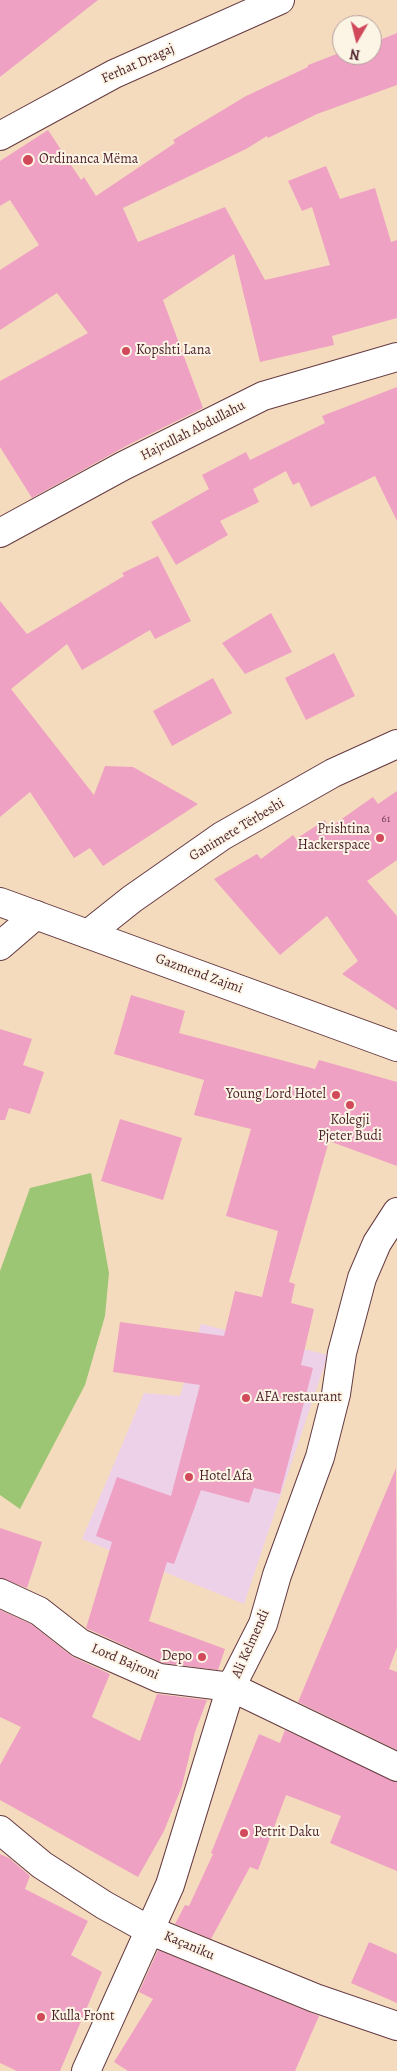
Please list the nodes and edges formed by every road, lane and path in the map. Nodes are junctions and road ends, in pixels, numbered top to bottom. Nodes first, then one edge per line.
1 (280, 0) edge
2 (0, 136) edge
3 (397, 357) edge
4 (0, 533) edge
5 (397, 744) edge
6 (0, 902) edge
7 (36, 915) junction
8 (88, 934) junction
9 (0, 946) edge
10 (397, 1047) edge
11 (397, 1212) edge
12 (0, 1593) edge
13 (231, 1687) junction
14 (397, 1767) edge
15 (0, 1830) edge
16 (149, 1930) junction
17 (397, 2026) edge
18 (86, 2071) edge

1 - 2 street, Ferhat Dragaj
3 - 4 street, Hajrullah Abdullahu
5 - 8 street, Ganimete Tërbeshi
6 - 7 street, Gazmend Zajmi
7 - 8 street, Gazmend Zajmi
7 - 9 street
8 - 10 street, Gazmend Zajmi
11 - 13 street, Ali Kelmendi
12 - 13 street, Lord Bajroni
13 - 14 street, Lord Bajroni
13 - 16 street, Ali Kelmendi
15 - 16 street, Kaçaniku
16 - 17 street, Kaçaniku
16 - 18 street, Ali Kelmendi

